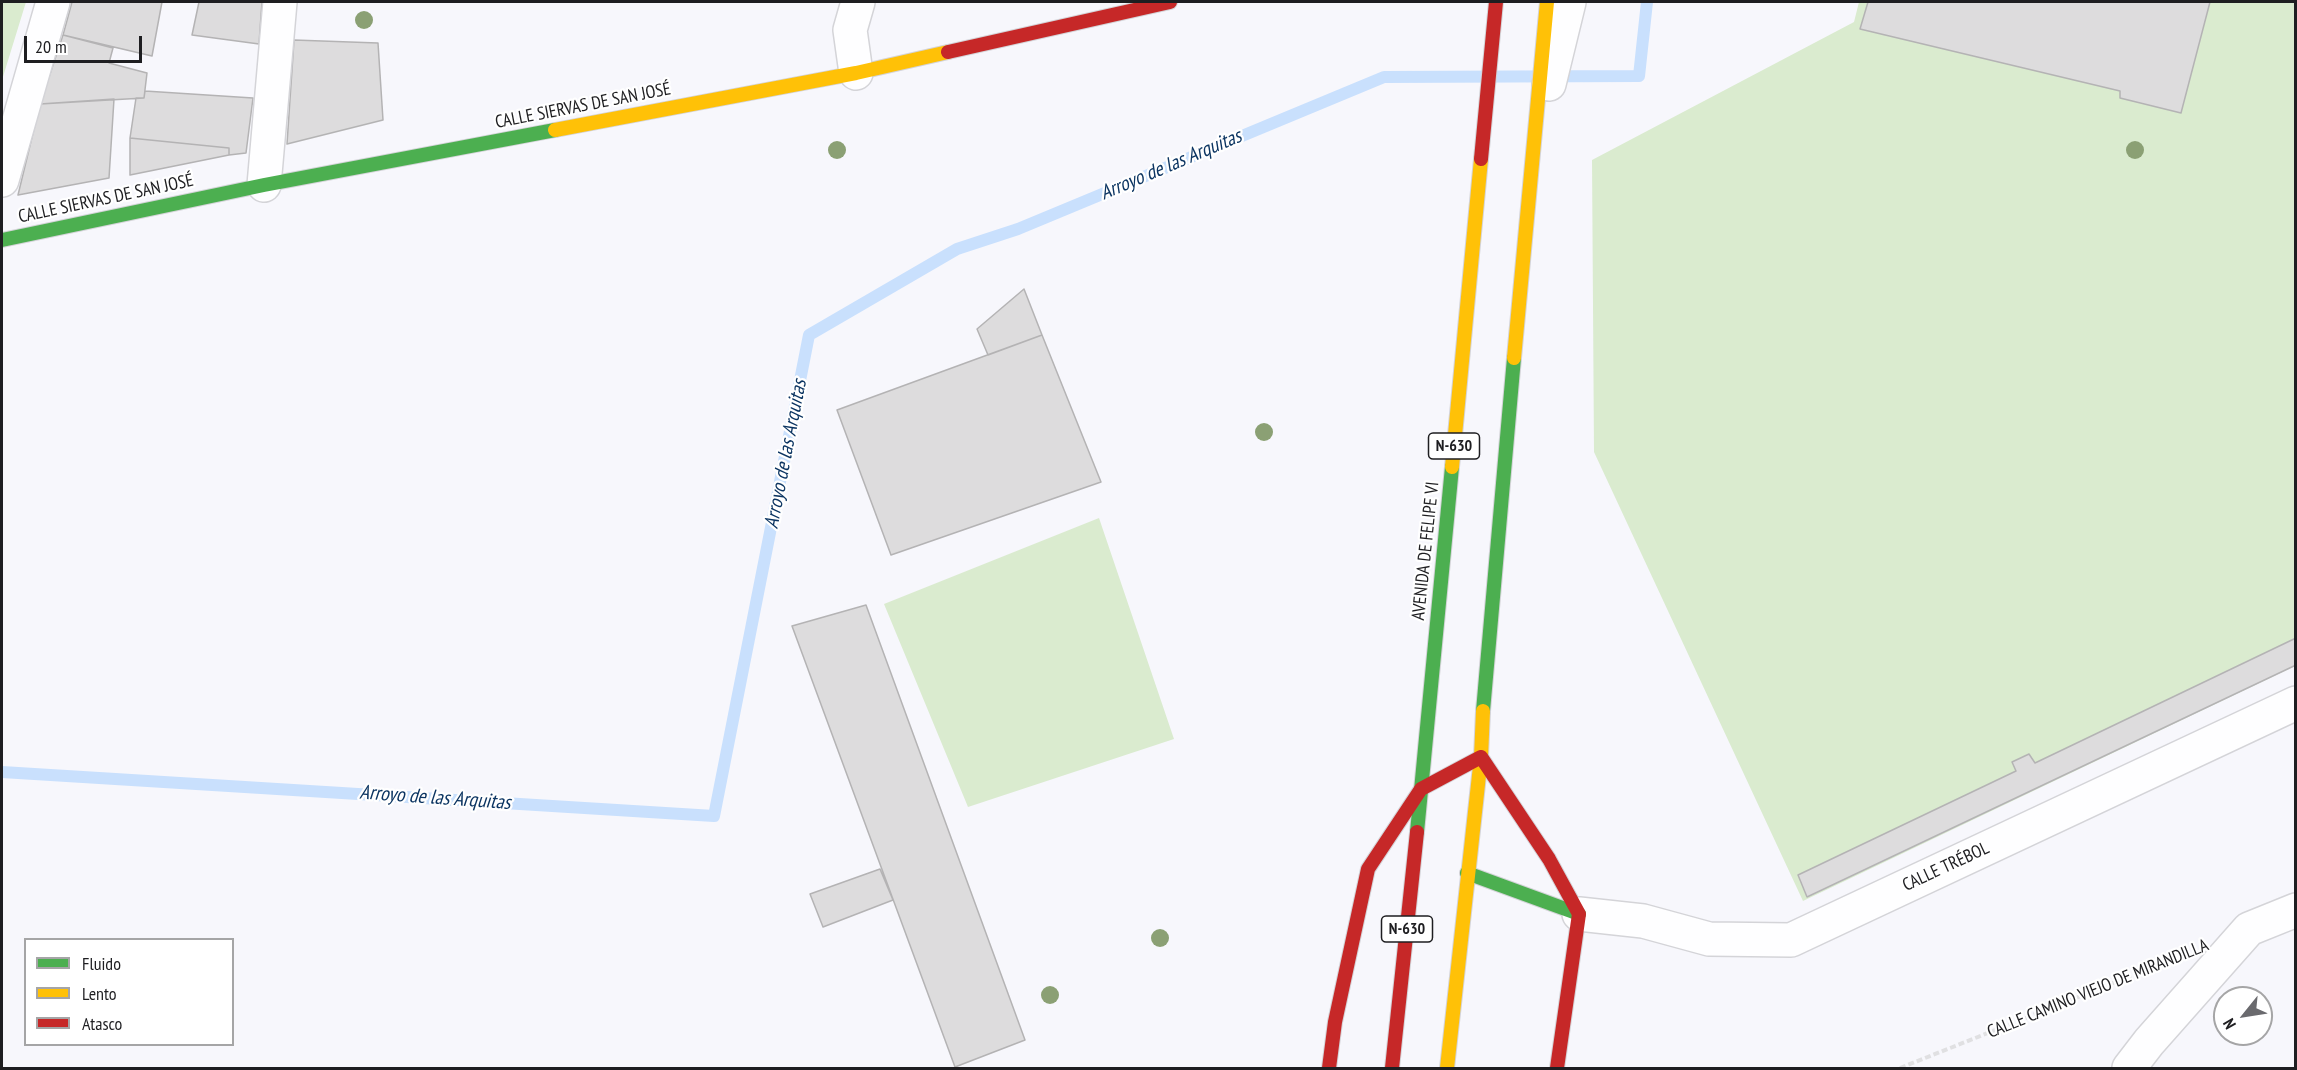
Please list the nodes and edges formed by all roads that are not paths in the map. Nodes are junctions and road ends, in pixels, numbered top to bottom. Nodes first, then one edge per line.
1 (53, 2) edge
2 (280, 2) edge
3 (858, 2) edge
4 (1170, 2) edge
5 (1496, 2) edge
6 (1547, 2) edge
7 (1569, 2) edge
8 (856, 73) junction
9 (1534, 141) junction
10 (2, 180) edge
11 (264, 185) junction
12 (2, 240) edge
13 (2295, 703) edge
14 (1481, 757) junction
15 (1421, 789) junction
16 (1467, 873) junction
17 (2295, 910) edge
18 (1579, 915) junction
19 (1329, 1068) edge
20 (1392, 1068) edge
21 (1447, 1068) edge
22 (1557, 1068) edge
23 (2129, 1068) edge

1 - 10 street
2 - 11 street
3 - 8 street
4 - 8 main road, CALLE SIERVAS DE SAN JOSÉ
5 - 15 main road, AVENIDA DE FELIPE VI / N-630
6 - 9 main road, N-630
7 - 9 street
8 - 11 main road, CALLE SIERVAS DE SAN JOSÉ
9 - 14 main road, N-630
11 - 12 main road, CALLE SIERVAS DE SAN JOSÉ
13 - 18 street, CALLE TRÉBOL
14 - 15 main road
14 - 16 main road, N-630
14 - 18 main road
15 - 19 main road
15 - 20 main road, AVENIDA DE FELIPE VI / N-630
16 - 18 main road
16 - 21 main road, N-630
17 - 23 street
18 - 22 main road

